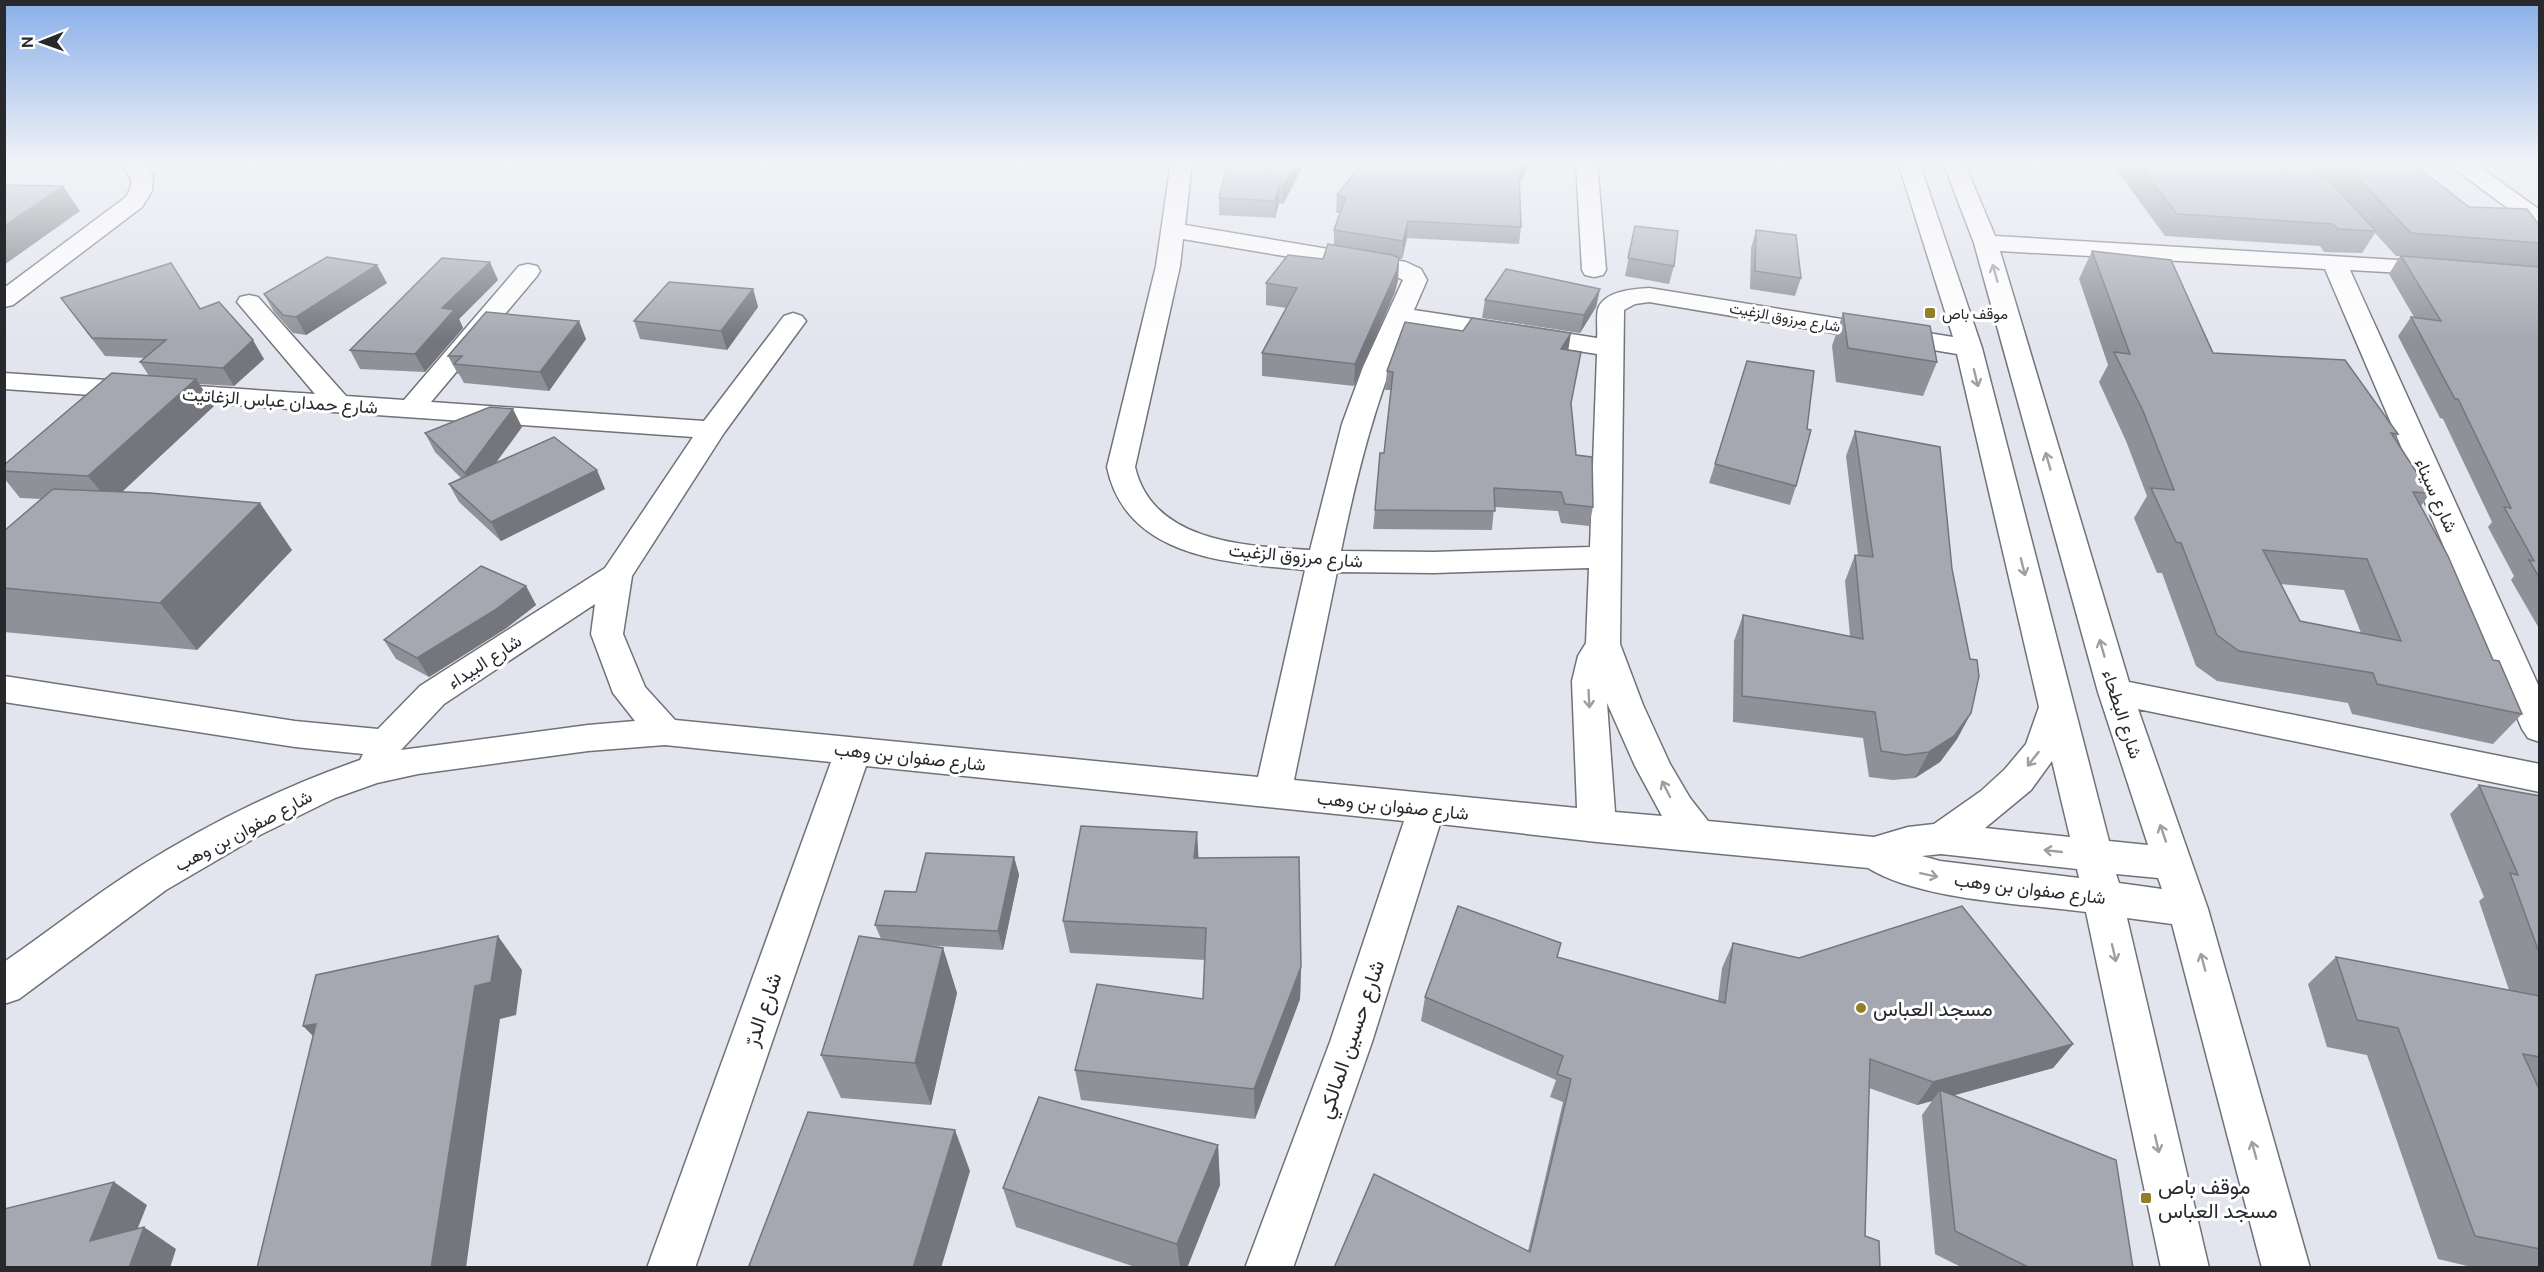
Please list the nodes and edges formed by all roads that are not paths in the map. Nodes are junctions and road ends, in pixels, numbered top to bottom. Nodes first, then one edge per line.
1 (108, 221) edge
2 (1174, 221) edge
3 (1590, 221) edge
4 (1928, 221) edge
5 (1977, 221) edge
6 (1173, 231) junction
7 (2365, 239) edge
8 (1986, 243) junction
9 (2334, 262) junction
10 (2388, 265) junction
11 (1594, 270) dead end
12 (2465, 270) edge
13 (528, 271) dead end
14 (4, 300) edge
15 (249, 302) dead end
16 (1398, 315) junction
17 (793, 321) dead end
18 (1610, 348) junction
19 (1969, 348) junction
20 (4, 381) edge
21 (337, 404) junction
22 (412, 408) junction
23 (712, 430) junction
24 (1605, 557) junction
25 (1324, 561) junction
26 (616, 576) junction
27 (1603, 644) junction
28 (4, 689) edge
29 (2115, 692) junction
30 (2057, 706) junction
31 (2540, 729) edge
32 (665, 732) junction
33 (853, 751) junction
34 (380, 757) junction
35 (2540, 778) edge
36 (1273, 792) junction
37 (1427, 808) junction
38 (1597, 827) junction
39 (1699, 837) junction
40 (1941, 839) junction
41 (1875, 853) junction
42 (2093, 855) junction
43 (2174, 864) junction
44 (2101, 896) junction
45 (2188, 909) junction
46 (4, 986) edge
47 (671, 1268) edge
48 (1269, 1268) edge
49 (2185, 1268) edge
50 (2286, 1268) edge

1 - 14 street
2 - 6 street, شارع مرزوق الزغيت
3 - 11 street
4 - 19 street
5 - 8 street, شارع البطحاء
6 - 16 street
6 - 25 street, شارع مرزوق الزغيت
7 - 10 street
8 - 9 street
29 -> 8 street, شارع البطحاء
9 - 10 street
9 - 31 street, شارع سيناء
10 - 12 street
13 - 22 street
15 - 21 street
16 - 18 street
16 - 25 street
17 - 23 street, شارع البيداء
18 - 19 street, شارع مرزوق الزغيت
18 - 24 street
19 -> 30 street
20 - 21 street, شارع حمدان عباس الزغاتيت
21 - 22 street, شارع حمدان عباس الزغاتيت
22 - 23 street, شارع حمدان عباس الزغاتيت
23 - 26 street, شارع البيداء
24 - 25 street, شارع مرزوق الزغيت
24 - 27 street
25 - 36 street
26 - 32 street, شارع البيداء
26 - 34 street, شارع البيداء
27 -> 38 street
39 -> 27 street
28 - 34 street
29 - 35 street
43 -> 29 street, شارع البطحاء
30 -> 40 street
30 - 42 street
32 - 33 street, شارع صفوان بن وهب
32 - 34 street, شارع صفوان بن وهب
33 - 36 street, شارع صفوان بن وهب
33 - 47 street, شارع الدرّ
34 - 46 street, شارع صفوان بن وهب
36 - 37 street, شارع صفوان بن وهب
37 - 38 street, شارع صفوان بن وهب
37 - 48 street, شارع حسين المالكي
38 - 39 street, شارع صفوان بن وهب
39 - 41 street, شارع صفوان بن وهب
40 - 41 street, شارع صفوان بن وهب
42 -> 40 street, شارع صفوان بن وهب
41 -> 44 street, شارع صفوان بن وهب
42 - 43 street, شارع صفوان بن وهب
42 - 44 street
43 - 45 street, شارع البطحاء
44 - 45 street, شارع صفوان بن وهب
44 -> 49 street
50 -> 45 street, شارع البطحاء

